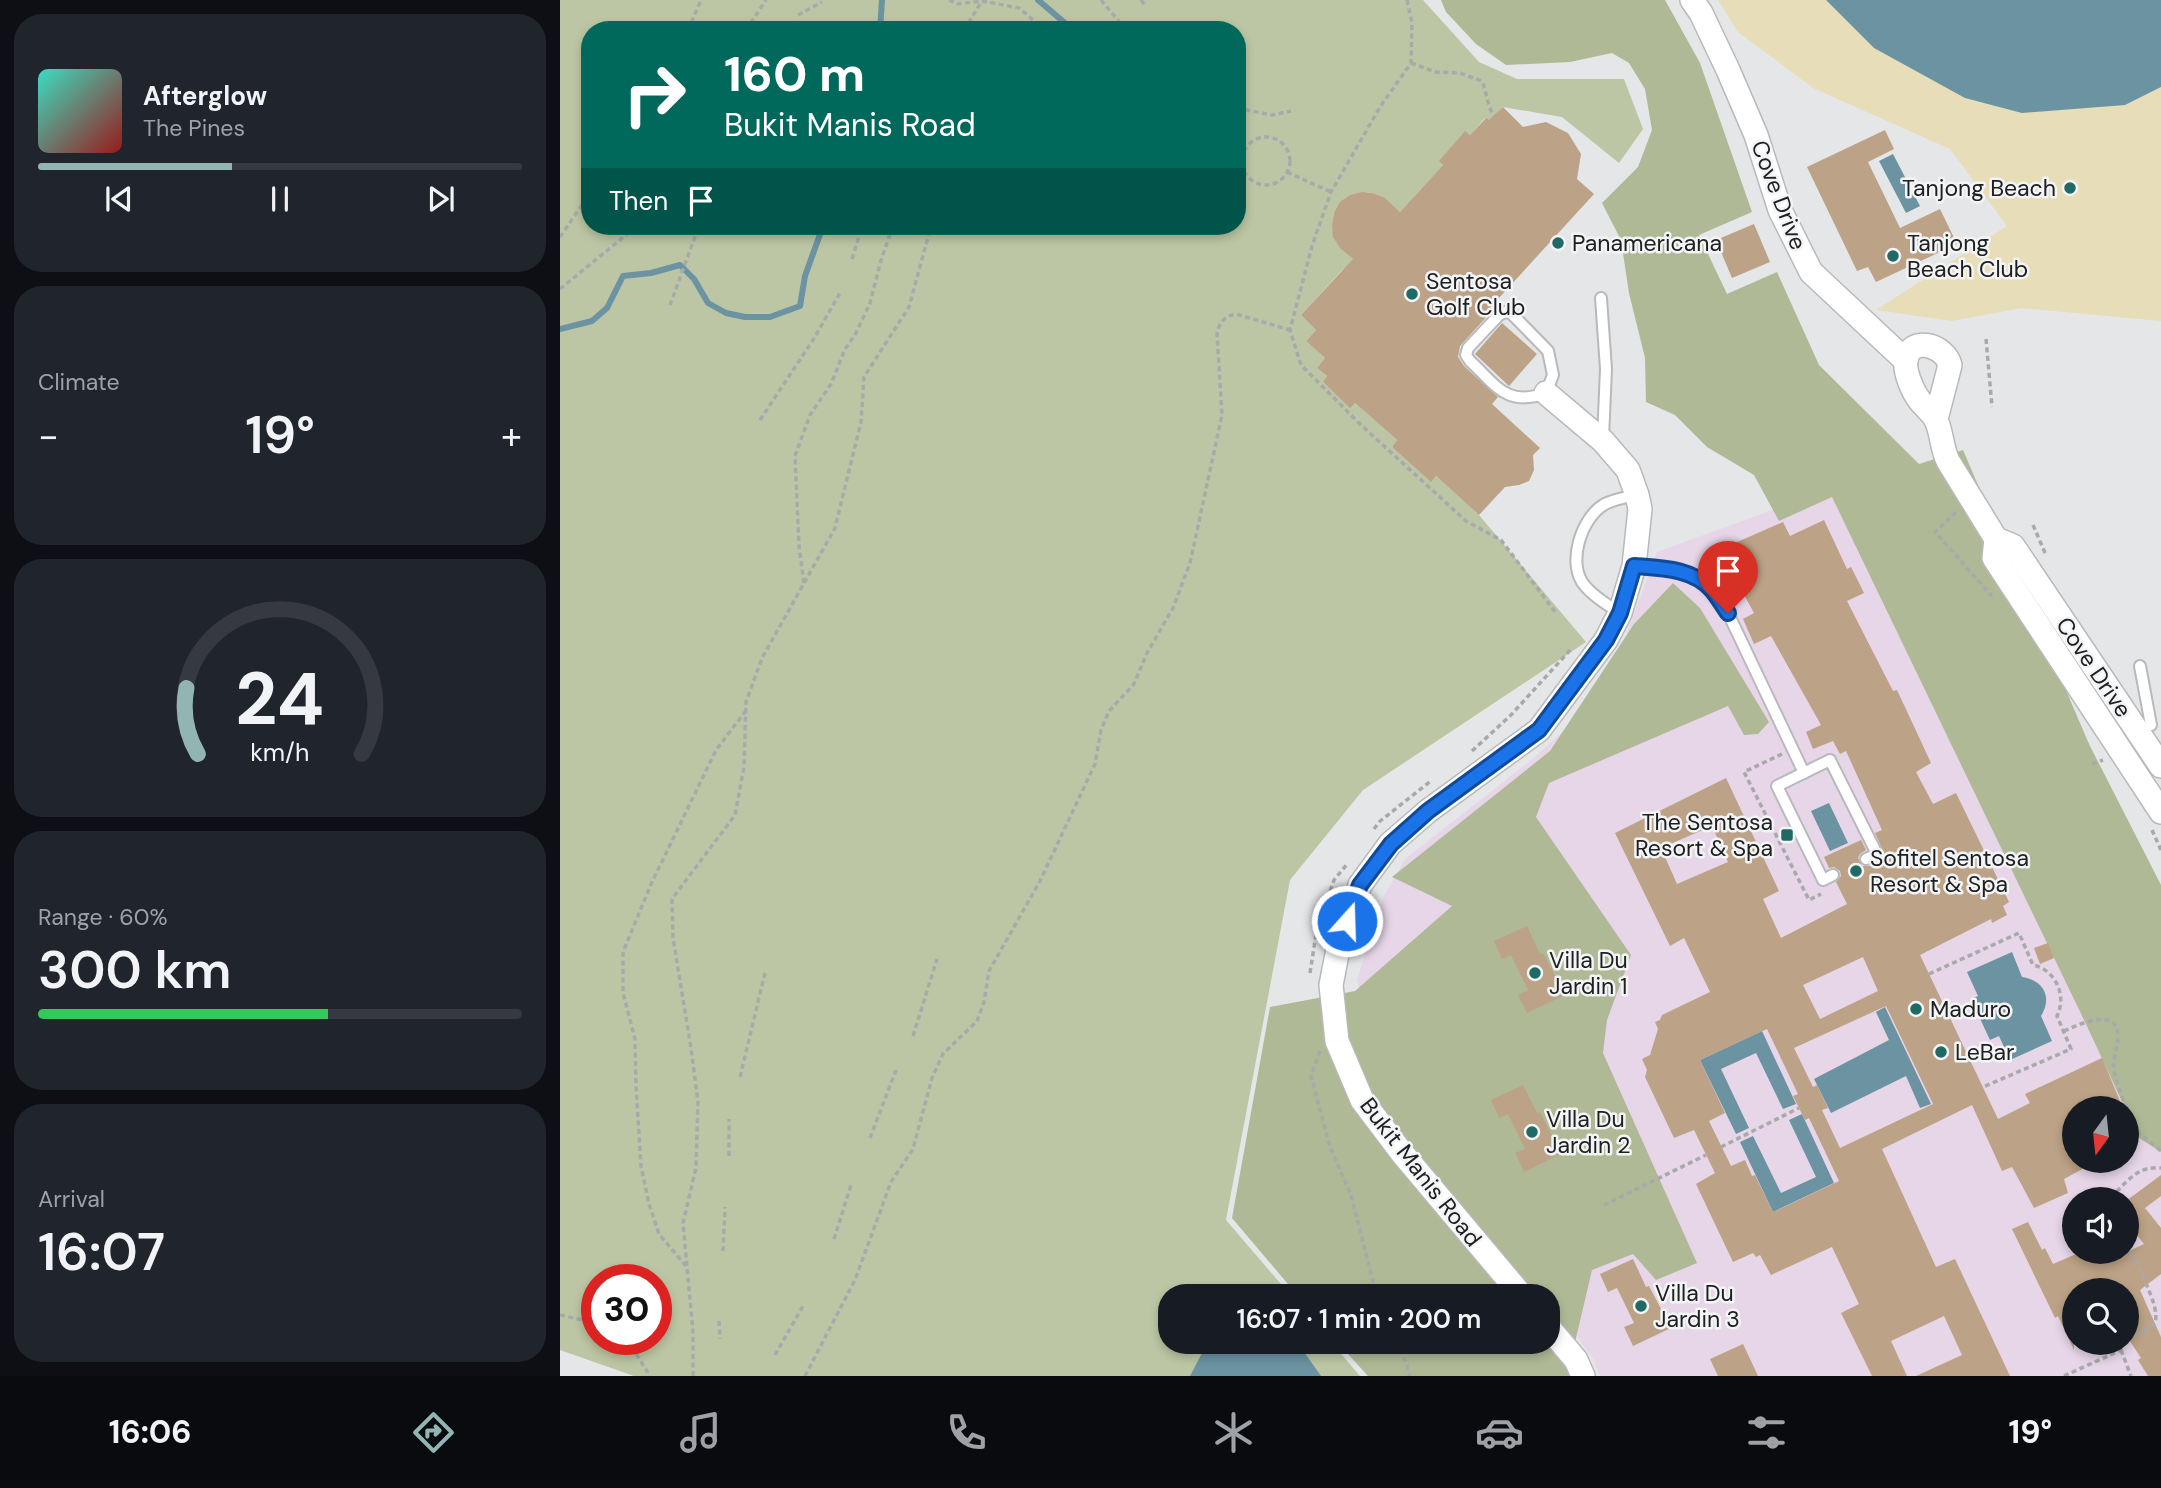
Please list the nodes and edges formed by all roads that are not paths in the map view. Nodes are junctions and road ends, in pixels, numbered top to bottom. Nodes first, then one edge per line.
1 (1692, 0) edge
2 (1601, 298) dead end
3 (1906, 361) junction
4 (1546, 393) junction
5 (1936, 419) junction
6 (1603, 441) junction
7 (1637, 495) junction
8 (1996, 539) junction
9 (1634, 566) junction
10 (1620, 613) junction
11 (2140, 666) dead end
12 (2142, 731) edge
13 (2161, 766) edge
14 (1804, 773) junction
15 (2161, 812) edge
16 (1866, 859) dead end
17 (1833, 875) dead end
18 (1511, 1284) edge
19 (1560, 1341) edge
20 (1584, 1376) edge

1 - 3 street, Cove Drive
2 - 6 lane
3 - 5 street, Cove Drive
3 - 5 street, Cove Drive
4 - 4 lane
4 - 6 street, Bukit Manis Road
5 - 8 street, Cove Drive
6 - 7 street, Bukit Manis Road
7 - 9 street, Bukit Manis Road
7 - 10 lane
8 - 12 street, Cove Drive
8 - 12 street, Cove Drive
9 - 10 street, Bukit Manis Road
9 - 14 lane
10 - 18 street, Bukit Manis Road
11 - 12 lane
12 - 13 street
12 - 15 street
14 - 16 lane
14 - 17 lane
19 - 20 street

